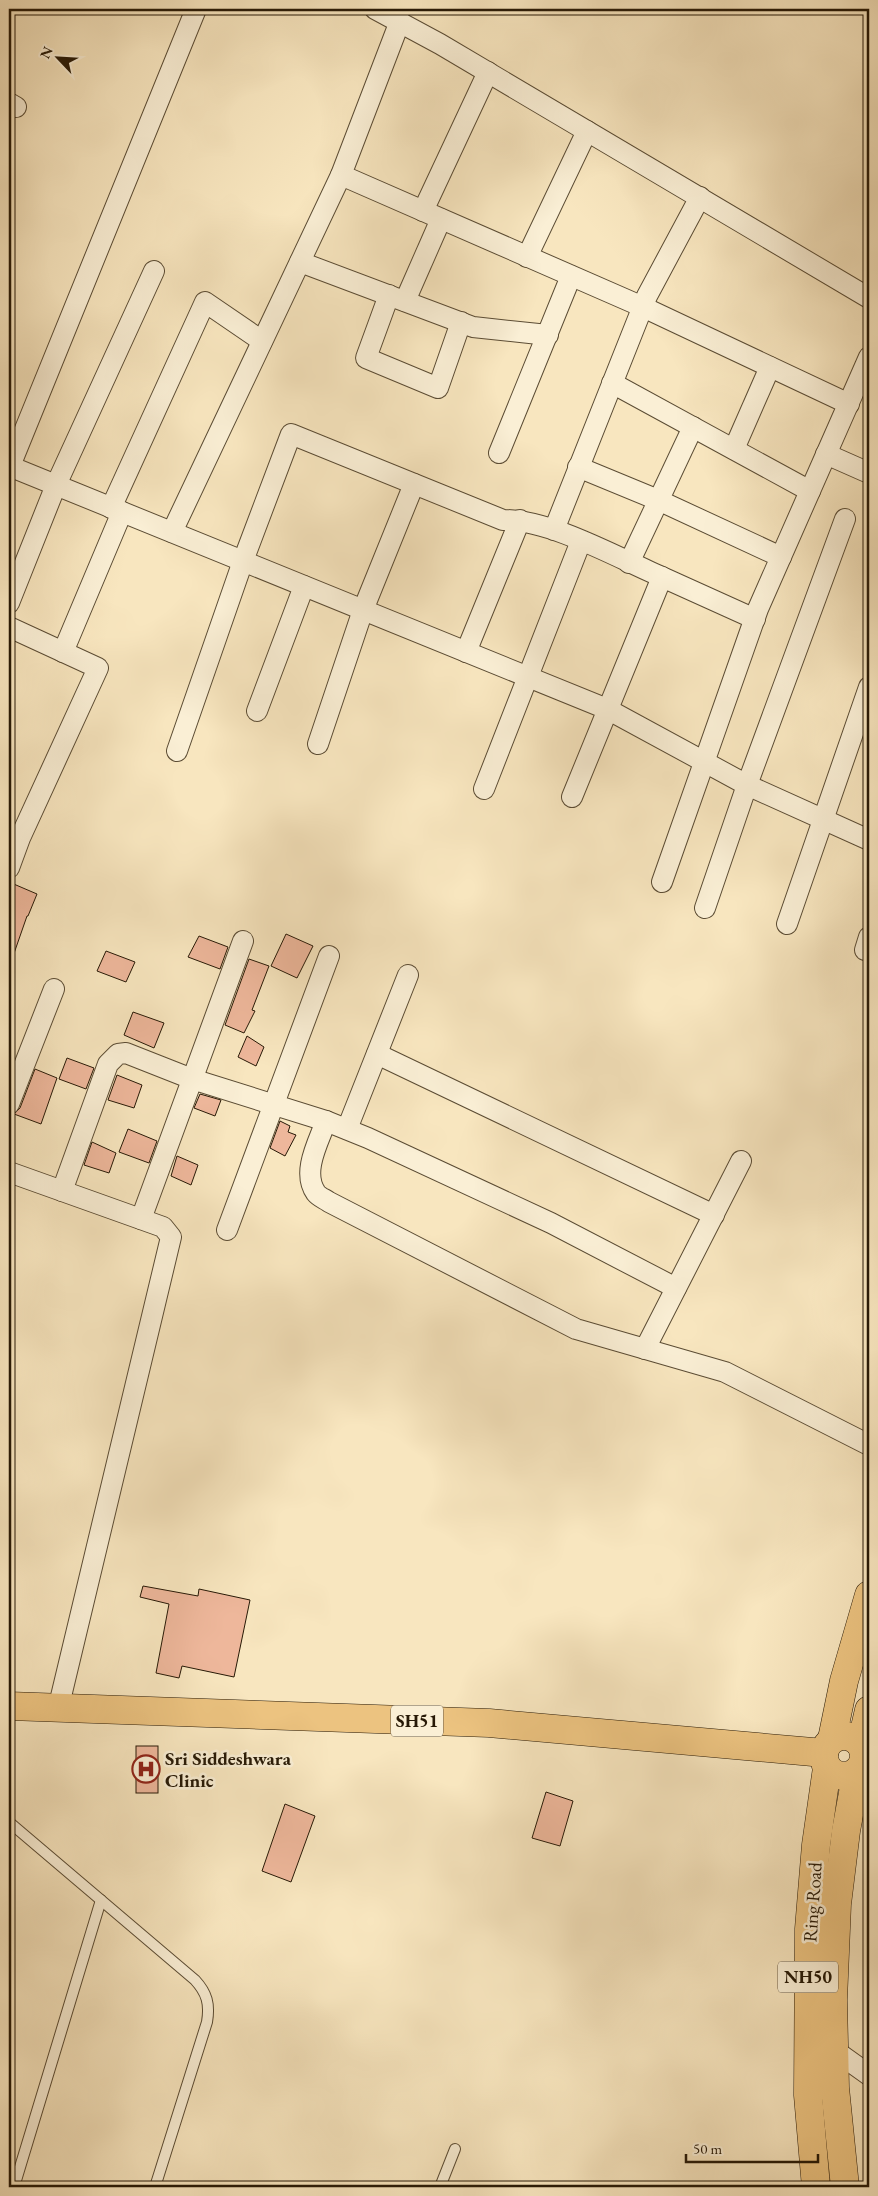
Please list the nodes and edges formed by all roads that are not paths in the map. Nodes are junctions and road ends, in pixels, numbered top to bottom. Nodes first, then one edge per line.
1 (196, 9) edge
2 (375, 9) edge
3 (400, 22) junction
4 (488, 72) junction
5 (587, 131) junction
6 (341, 175) junction
7 (700, 197) junction
8 (423, 211) junction
9 (441, 219) junction
10 (527, 257) junction
11 (300, 262) junction
12 (154, 271) dead end
13 (571, 276) junction
14 (868, 292) edge
15 (397, 298) junction
16 (643, 308) junction
17 (461, 322) junction
18 (548, 335) junction
19 (262, 341) junction
20 (869, 358) edge
21 (770, 367) junction
22 (612, 383) junction
23 (849, 404) junction
24 (693, 427) junction
25 (734, 449) junction
26 (500, 453) dead end
27 (826, 454) junction
28 (9, 466) edge
29 (578, 467) junction
30 (869, 473) edge
31 (414, 484) junction
32 (56, 485) junction
33 (810, 490) junction
34 (658, 500) junction
35 (117, 510) junction
36 (520, 520) junction
37 (845, 520) dead end
38 (554, 530) junction
39 (172, 532) junction
40 (581, 541) junction
41 (781, 557) junction
42 (243, 561) junction
43 (629, 563) junction
44 (662, 577) junction
45 (304, 586) junction
46 (9, 603) edge
47 (363, 610) junction
48 (755, 619) junction
49 (9, 627) edge
50 (63, 652) junction
51 (466, 652) junction
52 (528, 677) junction
53 (869, 687) edge
54 (607, 709) junction
55 (257, 711) dead end
56 (318, 744) dead end
57 (177, 751) dead end
58 (705, 761) junction
59 (747, 785) junction
60 (484, 789) dead end
61 (572, 797) dead end
62 (823, 819) junction
63 (869, 840) edge
64 (9, 868) edge
65 (662, 882) dead end
66 (705, 908) dead end
67 (787, 924) dead end
68 (243, 941) dead end
69 (329, 956) dead end
70 (408, 975) dead end
71 (54, 988) dead end
72 (376, 1054) junction
73 (192, 1079) junction
74 (9, 1104) edge
75 (272, 1104) junction
76 (326, 1121) junction
77 (346, 1129) junction
78 (741, 1161) dead end
79 (9, 1172) edge
80 (62, 1192) junction
81 (714, 1215) junction
82 (141, 1219) junction
83 (227, 1230) dead end
84 (676, 1288) junction
85 (645, 1349) junction
86 (869, 1445) edge
87 (869, 1595) edge
88 (9, 1708) edge
89 (58, 1708) junction
90 (869, 1710) edge
91 (828, 1753) junction
92 (863, 1758) edge
93 (9, 1822) edge
94 (101, 1900) junction
95 (834, 2050) junction
96 (869, 2075) edge
97 (455, 2149) dead end
98 (14, 2187) edge
99 (155, 2187) edge
100 (440, 2187) edge
101 (816, 2187) edge
102 (845, 2187) edge

1 - 28 street
2 - 3 street
3 - 4 street
3 - 6 street
4 - 5 street
4 - 8 street
5 - 7 street
5 - 10 street
6 - 8 street
6 - 11 street
7 - 14 street
7 - 16 street
8 - 9 street
9 - 10 street
9 - 15 street
10 - 13 street
11 - 15 street
11 - 19 street
12 - 32 street
13 - 16 street
13 - 18 street
15 - 17 street
15 - 17 street
16 - 21 street
16 - 22 street
17 - 18 street
18 - 26 street
19 - 35 street
19 - 39 street
20 - 23 street
21 - 23 street
21 - 25 street
22 - 24 street
22 - 29 street
23 - 27 street
24 - 25 street
24 - 34 street
25 - 33 street
27 - 30 street
27 - 33 street
28 - 32 street
29 - 34 street
29 - 38 street
31 - 36 street
31 - 42 street
31 - 47 street
32 - 35 street
32 - 46 street
33 - 41 street
34 - 41 street
34 - 43 street
35 - 39 street
35 - 50 street
36 - 38 street
36 - 51 street
37 - 59 street
38 - 40 street
39 - 42 street
40 - 43 street
40 - 52 street
41 - 48 street
42 - 45 street
42 - 57 street
43 - 44 street
44 - 48 street
44 - 54 street
45 - 47 street
45 - 55 street
47 - 51 street
47 - 56 street
48 - 58 street
49 - 50 street
50 - 64 street
51 - 52 street
52 - 54 street
52 - 60 street
53 - 62 street
54 - 58 street
54 - 61 street
58 - 59 street
58 - 65 street
59 - 62 street
59 - 66 street
62 - 63 street
62 - 67 street
68 - 73 street
69 - 75 street
70 - 72 street
71 - 74 street
72 - 77 street
72 - 81 street
73 - 75 street
73 - 80 street
73 - 82 street
75 - 76 street
75 - 83 street
76 - 77 street
76 - 85 street
77 - 84 street
78 - 81 street
79 - 80 street
80 - 82 street
81 - 84 street
82 - 89 street
84 - 85 street
85 - 86 street
87 - 91 main road, Ring Road / NH50
88 - 89 main road, SH51
89 - 91 main road, SH51
90 - 92 main road, Ring Road / NH50
91 - 92 main road
91 - 92 main road
91 - 101 main road, Ring Road / NH50
92 - 95 main road, Ring Road / NH50
93 - 94 lane
94 - 98 lane
94 - 99 lane
95 - 96 street
95 - 102 main road, Ring Road / NH50
97 - 100 lane

